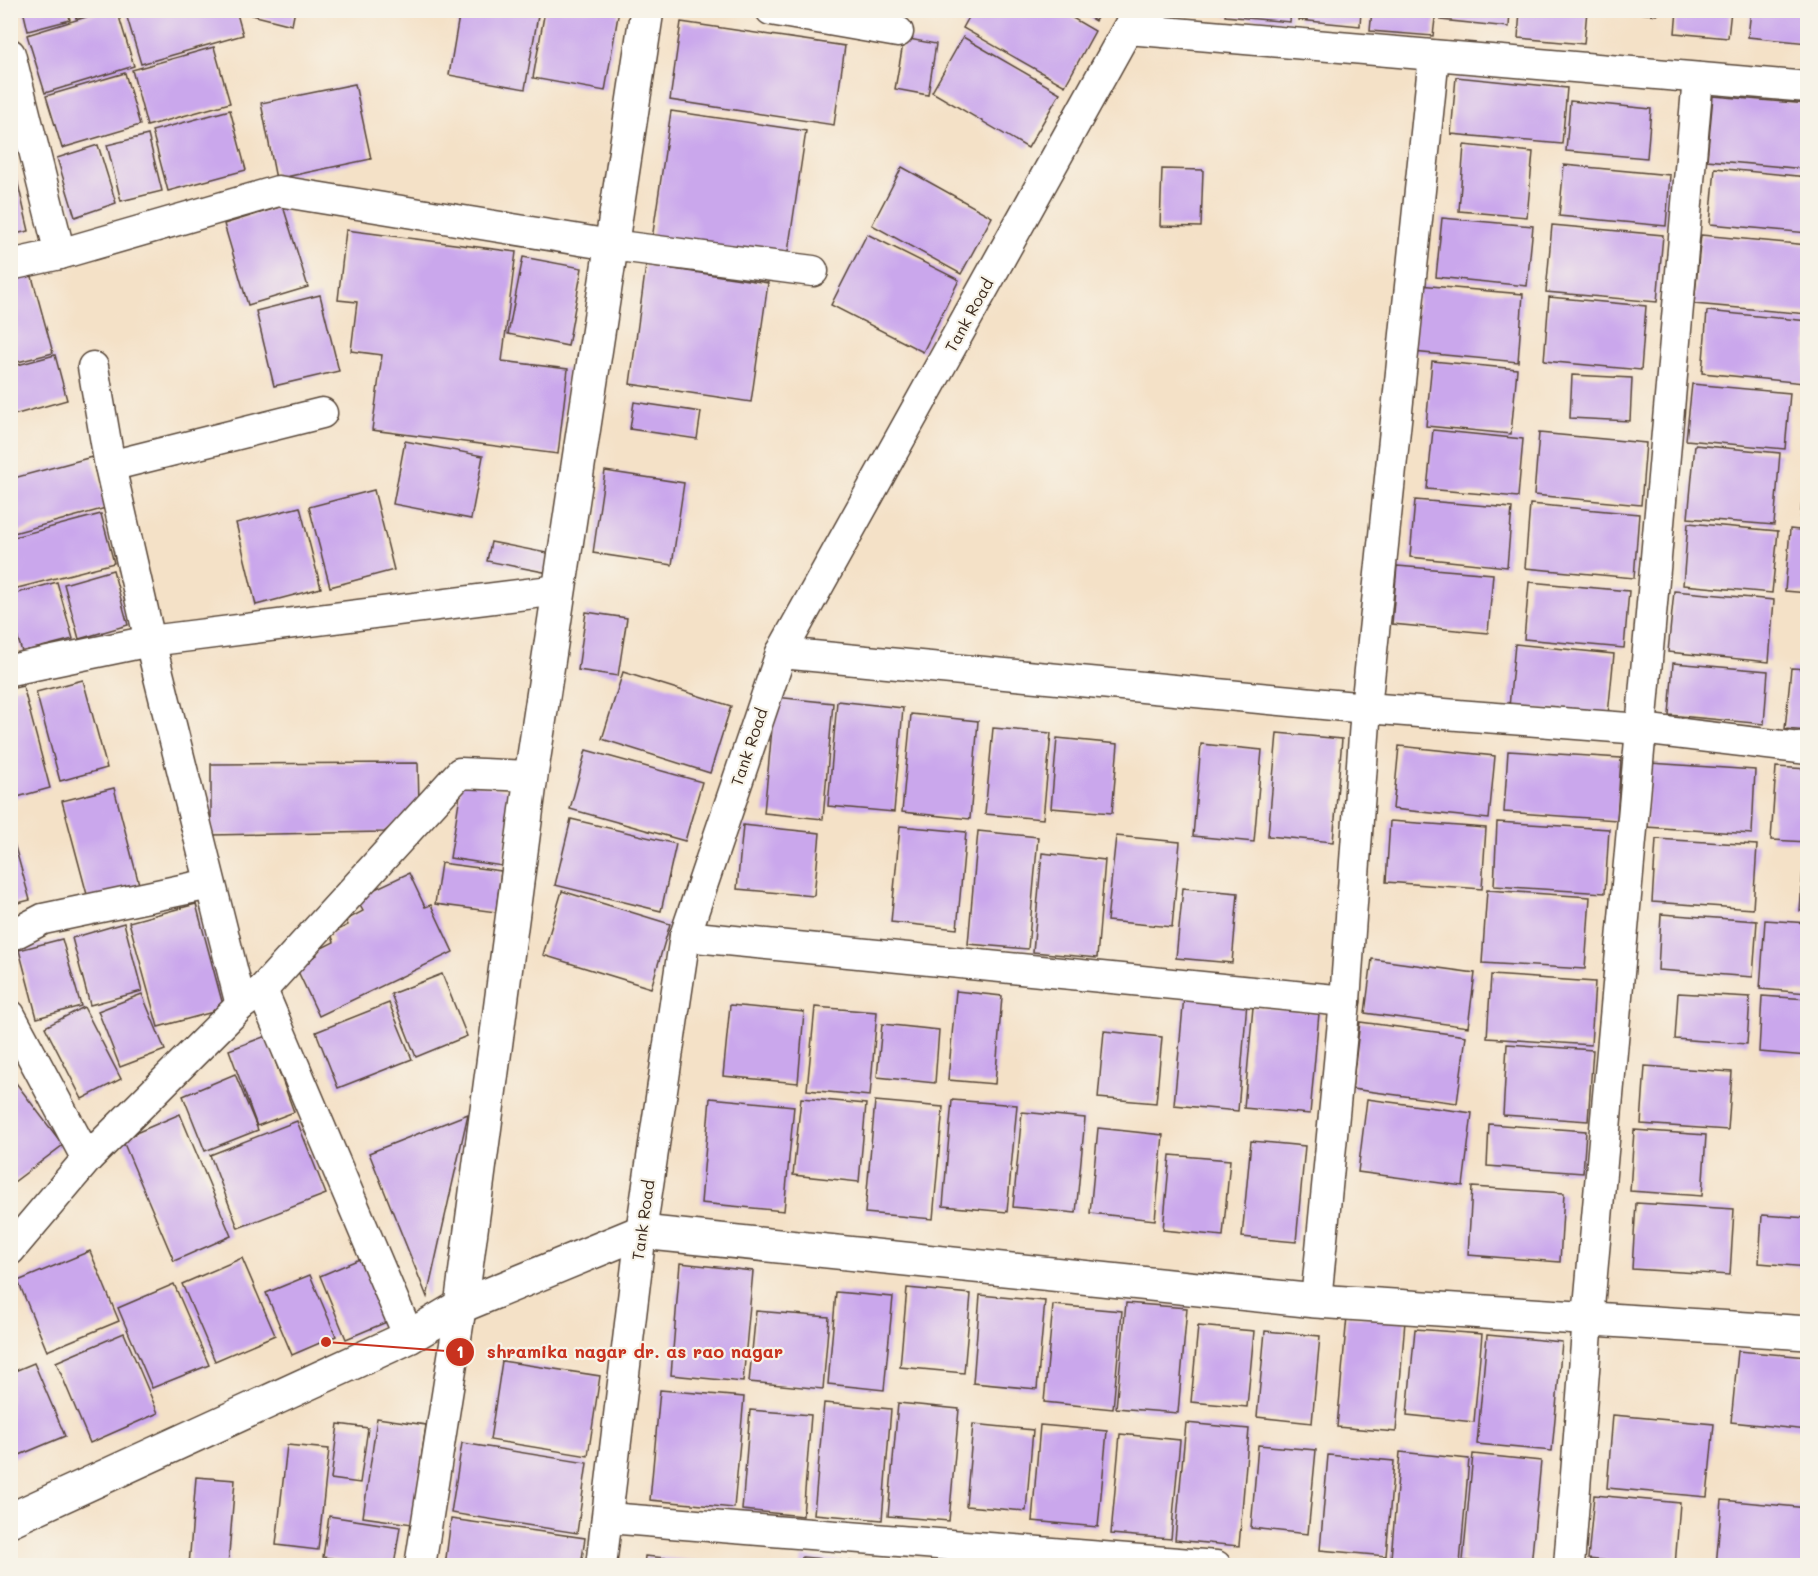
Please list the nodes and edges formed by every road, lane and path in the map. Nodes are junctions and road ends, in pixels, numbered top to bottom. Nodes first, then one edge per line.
1 (647, 10) edge
2 (771, 10) edge
3 (1133, 20) edge
4 (898, 33) dead end
5 (10, 54) edge
6 (1434, 56) junction
7 (1698, 78) junction
8 (1808, 87) edge
9 (611, 245) junction
10 (60, 254) junction
11 (10, 265) edge
12 (813, 271) dead end
13 (93, 367) dead end
14 (322, 413) dead end
15 (110, 466) junction
16 (559, 590) junction
17 (150, 640) junction
18 (781, 653) junction
19 (10, 670) edge
20 (1366, 708) junction
21 (1641, 729) junction
22 (1808, 749) edge
23 (531, 776) junction
24 (210, 884) junction
25 (10, 936) edge
26 (685, 936) junction
27 (251, 997) junction
28 (1345, 1001) junction
29 (10, 1015) edge
30 (87, 1160) junction
31 (641, 1232) junction
32 (10, 1250) edge
33 (1316, 1301) junction
34 (461, 1306) junction
35 (1587, 1318) junction
36 (1808, 1333) edge
37 (409, 1337) junction
38 (608, 1518) junction
39 (10, 1520) edge
40 (420, 1566) edge
41 (601, 1566) edge
42 (1216, 1566) edge
43 (1569, 1566) edge

1 - 9 street
2 - 4 street
3 - 6 street
3 - 18 street, Tank Road
5 - 10 street
6 - 7 street
6 - 20 street
7 - 8 street
7 - 21 street
9 - 10 street
9 - 12 street
9 - 16 street
10 - 11 street
13 - 15 street
14 - 15 street
15 - 17 street
16 - 17 street
16 - 23 street
17 - 19 street
17 - 24 street
18 - 20 street
18 - 26 street, Tank Road
20 - 21 street
20 - 28 street
21 - 22 street
21 - 35 street
23 - 27 street
23 - 34 street
24 - 25 street
24 - 27 street
26 - 28 street
26 - 31 street, Tank Road
27 - 30 street
27 - 37 street
28 - 33 street
29 - 30 street
30 - 32 street
31 - 33 street
31 - 34 street
31 - 38 street, Tank Road
33 - 35 street
34 - 37 street
34 - 40 street
35 - 36 street
35 - 43 street
37 - 39 street
38 - 41 street, Tank Road
38 - 42 street

